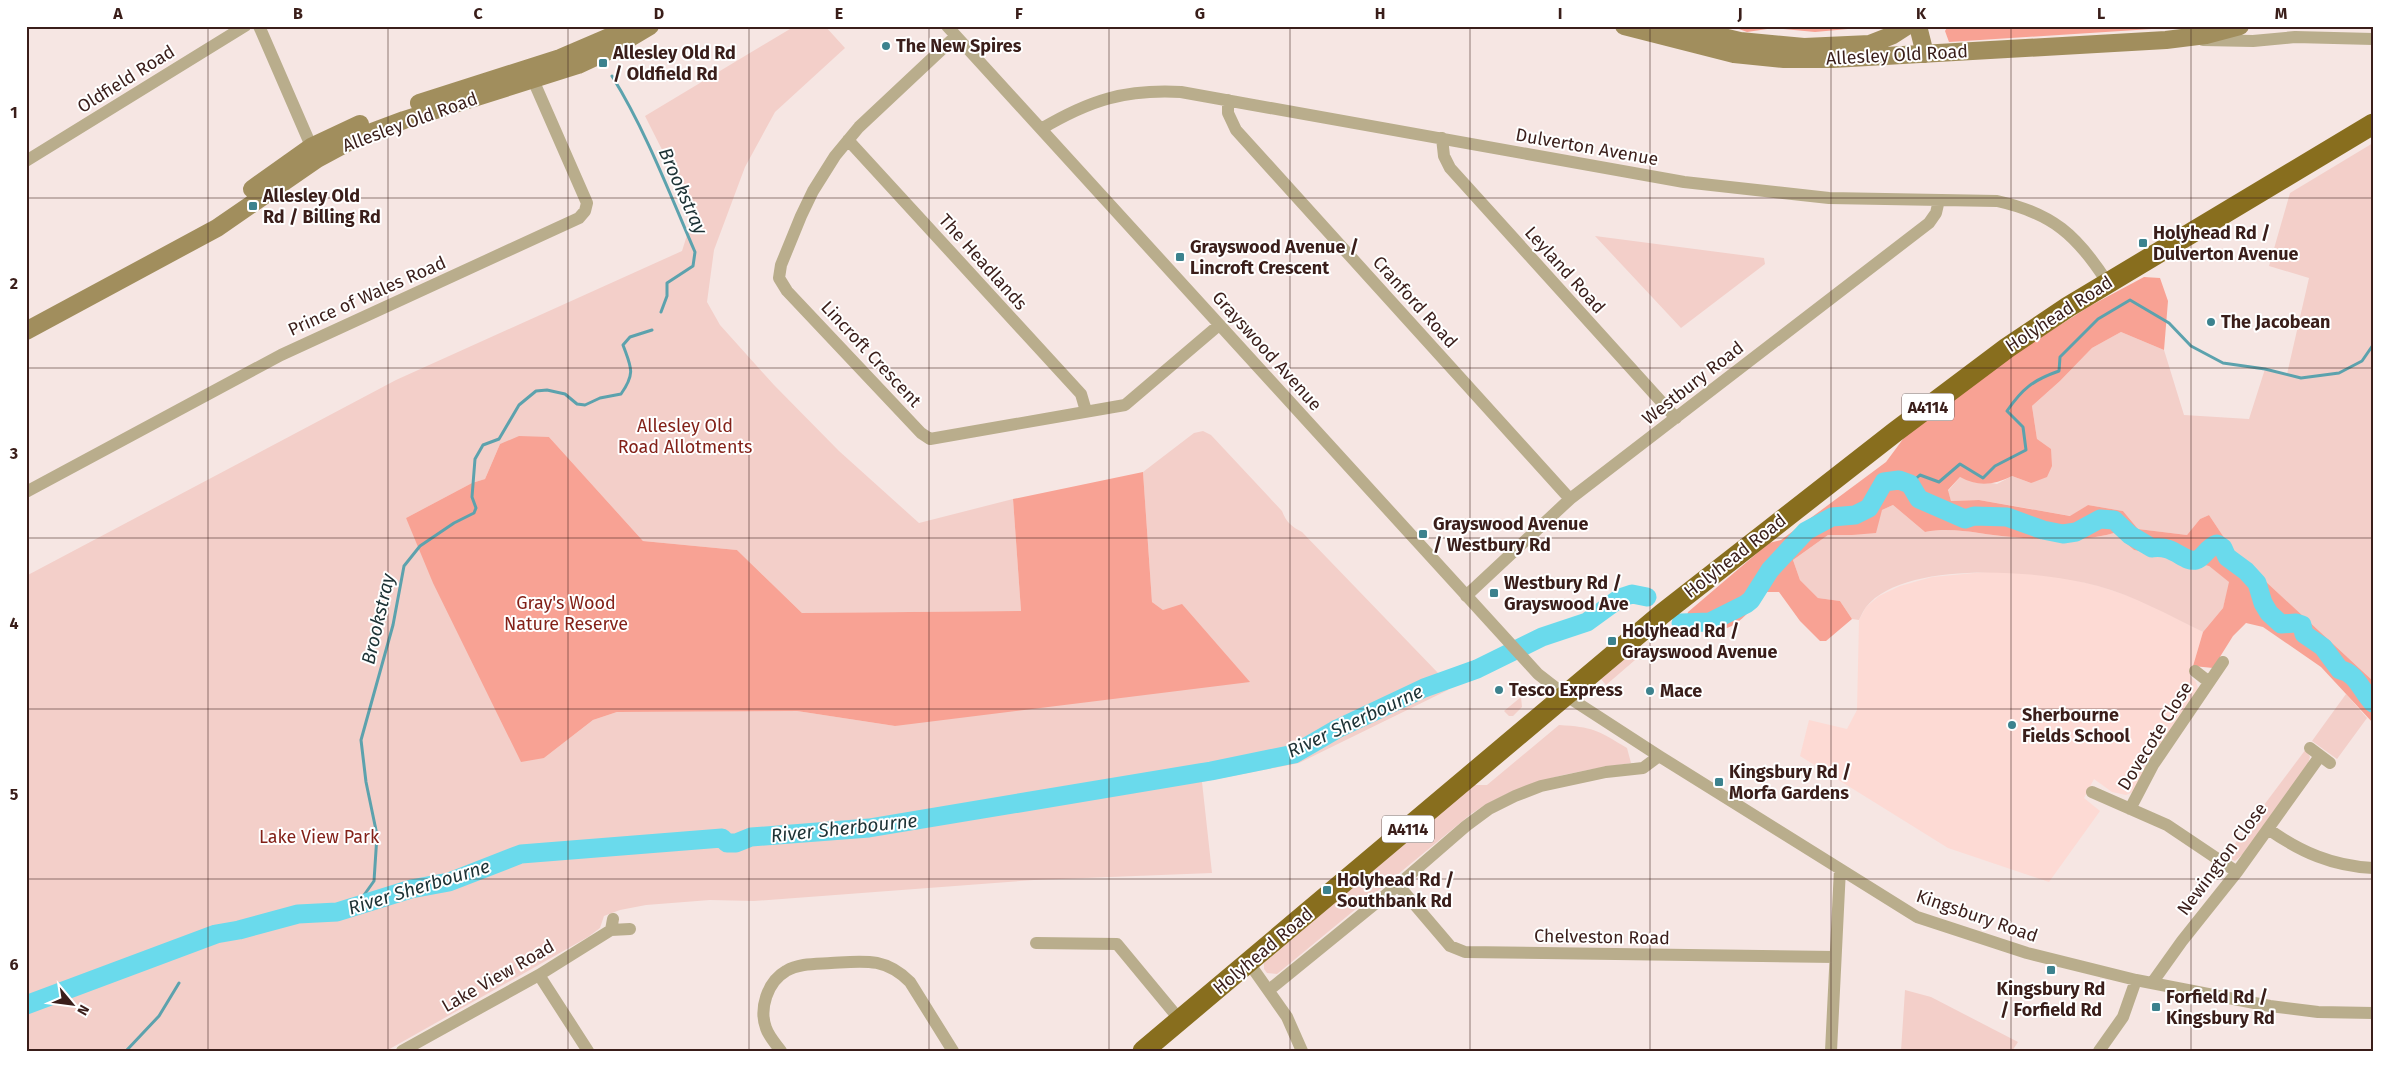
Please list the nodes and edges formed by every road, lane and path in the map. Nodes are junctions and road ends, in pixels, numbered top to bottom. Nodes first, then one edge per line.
1 (245, 26) edge
2 (259, 26) edge
3 (631, 26) edge
4 (650, 26) edge
5 (1624, 26) edge
6 (1677, 26) edge
7 (1907, 26) edge
8 (1918, 26) edge
9 (2240, 26) edge
10 (951, 31) edge
11 (2373, 39) edge
12 (2172, 40) junction
13 (1925, 54) junction
14 (530, 74) junction
15 (1228, 100) junction
16 (2373, 124) edge
17 (1041, 129) junction
18 (1442, 138) junction
19 (848, 140) junction
20 (314, 152) junction
21 (26, 161) edge
22 (1939, 200) junction
23 (2107, 282) junction
24 (90, 291) junction
25 (26, 319) edge
26 (1220, 324) junction
27 (26, 331) edge
28 (1086, 411) junction
29 (1676, 418) junction
30 (26, 492) edge
31 (1570, 499) junction
32 (1466, 596) junction
33 (2223, 662) dead end
34 (2196, 671) dead end
35 (2209, 682) junction
36 (1565, 695) junction
37 (2310, 748) dead end
38 (1659, 756) junction
39 (2092, 792) dead end
40 (2130, 808) junction
41 (2268, 829) junction
42 (2373, 868) edge
43 (1840, 869) junction
44 (2237, 872) junction
45 (1398, 885) junction
46 (630, 929) dead end
47 (1036, 943) dead end
48 (1835, 957) junction
49 (1249, 963) junction
50 (539, 975) junction
51 (2136, 980) junction
52 (2152, 983) junction
53 (1269, 990) junction
54 (2373, 1014) edge
55 (1180, 1020) junction
56 (402, 1051) edge
57 (588, 1051) edge
58 (781, 1051) edge
59 (953, 1051) edge
60 (1143, 1051) edge
61 (1302, 1051) edge
62 (1831, 1051) edge
63 (2099, 1051) edge

1 - 21 street, Oldfield Road
2 - 20 street
3 - 14 main road, Allesley Old Road
4 - 14 main road, Allesley Old Road
5 - 13 main road, Allesley Old Road
6 - 7 main road, Allesley Old Road
8 - 13 main road
9 - 12 main road, Allesley Old Road
10 - 17 street, Grayswood Avenue
10 - 19 street, Lincroft Crescent
11 - 12 street, Allesley Old Road
12 - 13 main road, Allesley Old Road
14 - 20 main road, Allesley Old Road
14 - 30 street, Prince of Wales Road
15 - 17 street, Dulverton Avenue
15 - 18 street, Dulverton Avenue
15 - 31 street, Cranford Road
16 - 23 highway, Holyhead Road / A4114
17 - 26 street, Grayswood Avenue
18 - 22 street, Dulverton Avenue
18 - 29 street, Leyland Road
19 - 28 street, The Headlands
19 - 28 street, Lincroft Crescent
20 - 24 main road, Allesley Old Road
22 - 23 street, Dulverton Avenue
22 - 29 street, Westbury Road
23 - 36 highway, Holyhead Road / A4114
24 - 25 main road, Allesley Old Road
24 - 27 main road, Allesley Old Road
26 - 28 street, Lincroft Crescent
26 - 32 street, Grayswood Avenue
29 - 31 street, Westbury Road
31 - 32 street, Westbury Road
32 - 36 street, Grayswood Avenue
33 - 35 street, Dovecote Close
34 - 35 street, Dovecote Close
35 - 40 street, Dovecote Close
36 - 38 street, Kingsbury Road
36 - 49 highway, Holyhead Road / A4114
37 - 41 street, Newington Close
38 - 43 street, Kingsbury Road
38 - 45 street
39 - 40 street
40 - 44 street
41 - 42 street
41 - 44 street, Newington Close
43 - 48 street
43 - 51 street, Kingsbury Road
44 - 52 street, Newington Close
45 - 48 street, Chelveston Road
45 - 53 street
46 - 50 street, Lake View Road
47 - 55 street
48 - 62 street
49 - 53 street
49 - 55 highway, Holyhead Road / A4114
50 - 56 street, Lake View Road
50 - 57 street
51 - 52 street, Kingsbury Road
51 - 63 street
52 - 54 street, Kingsbury Road
53 - 61 street
55 - 60 highway, Holyhead Road / A4114
58 - 59 street

